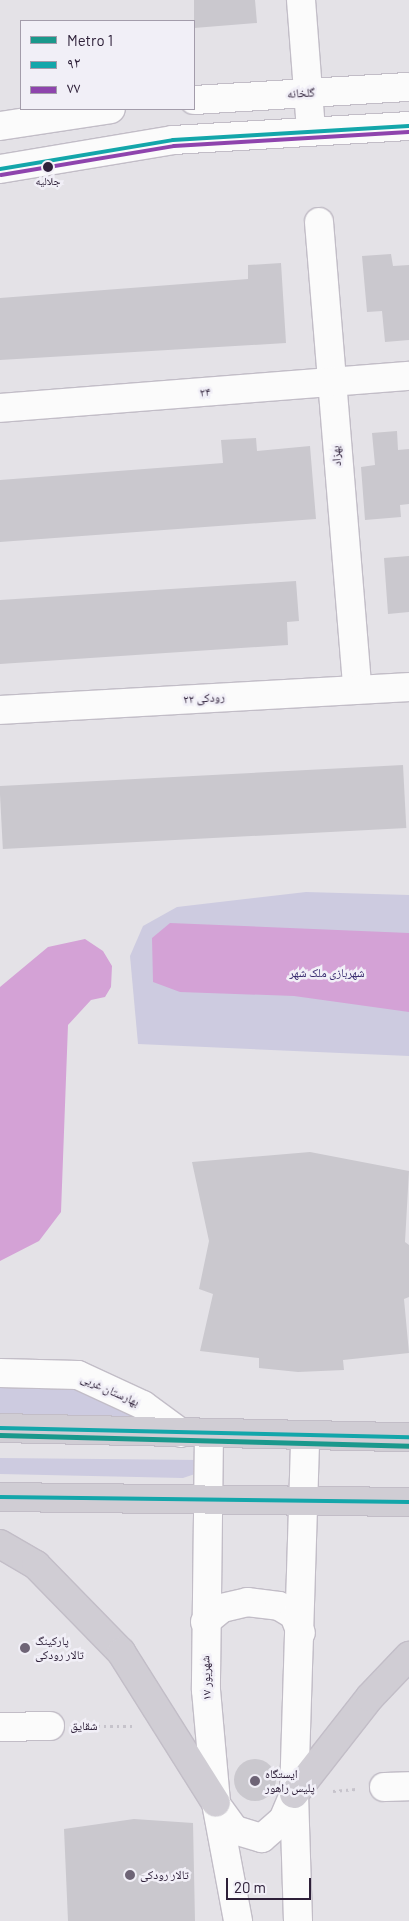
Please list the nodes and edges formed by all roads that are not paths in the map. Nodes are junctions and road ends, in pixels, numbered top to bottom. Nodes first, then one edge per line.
1 (301, 0) edge
2 (409, 87) edge
3 (308, 92) junction
4 (195, 100) edge
5 (104, 110) edge
6 (0, 126) edge
7 (409, 126) edge
8 (311, 131) junction
9 (0, 169) edge
10 (319, 222) dead end
11 (409, 376) edge
12 (330, 383) junction
13 (0, 408) edge
14 (409, 687) edge
15 (356, 689) junction
16 (0, 710) edge
17 (0, 1373) edge
18 (0, 1428) edge
19 (181, 1432) junction
20 (209, 1433) junction
21 (305, 1435) junction
22 (409, 1437) edge
23 (0, 1497) edge
24 (208, 1499) junction
25 (305, 1500) junction
26 (409, 1502) edge
27 (0, 1544) edge
28 (205, 1622) junction
29 (302, 1633) junction
30 (409, 1656) edge
31 (50, 1726) road end
32 (0, 1727) edge
33 (294, 1794) junction
34 (216, 1803) junction
35 (238, 1921) edge
36 (298, 1921) edge

1 - 3 main road
2 - 3 main road, گلخانه
3 - 4 main road, گلخانه
3 - 8 main road
5 - 6 main road
7 - 8 main road
8 - 9 main road
10 - 12 main road, بهزاد
11 - 12 main road, ۲۴
12 - 13 main road, ۲۴
12 - 15 main road, بهزاد
14 - 15 main road, رودکی ۲۲
15 - 16 main road, رودکی ۲۲
17 - 19 main road, بهارستان غربی
18 - 19 main road
19 - 20 main road
20 - 21 main road
20 - 24 main road, ۱۷ شهریور
21 - 22 main road
21 - 25 main road
23 - 24 main road
24 - 25 main road
24 - 28 main road, ۱۷ شهریور
25 - 26 main road
25 - 29 main road
27 - 34 main road
28 - 29 main road
28 - 34 main road, ۱۷ شهریور
29 - 33 main road
30 - 33 main road
31 - 32 main road
33 - 34 main road
33 - 36 main road
34 - 35 main road, ۱۷ شهریور

